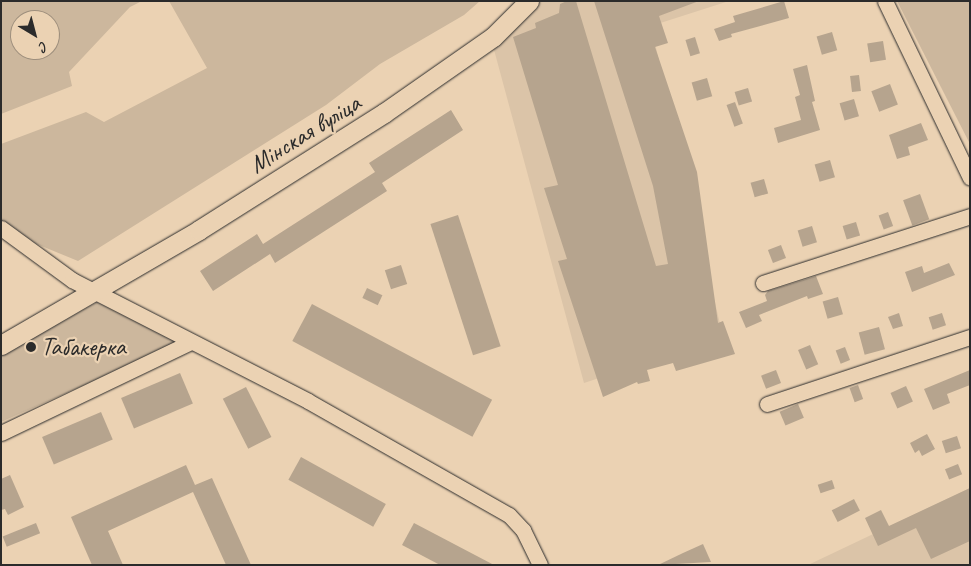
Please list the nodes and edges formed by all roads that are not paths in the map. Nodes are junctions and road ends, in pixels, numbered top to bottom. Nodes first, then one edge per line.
1 (529, 1) edge
2 (885, 1) edge
3 (970, 178) edge
4 (970, 216) edge
5 (1, 228) edge
6 (763, 283) dead end
7 (95, 291) junction
8 (970, 337) edge
9 (191, 342) junction
10 (1, 345) edge
11 (767, 404) dead end
12 (1, 433) edge
13 (540, 565) edge

1 - 7 main road, Мінская вуліца
2 - 3 street
4 - 6 street
5 - 7 street
7 - 9 street
7 - 10 main road, Мінская вуліца
8 - 11 street
9 - 12 street
9 - 13 street

